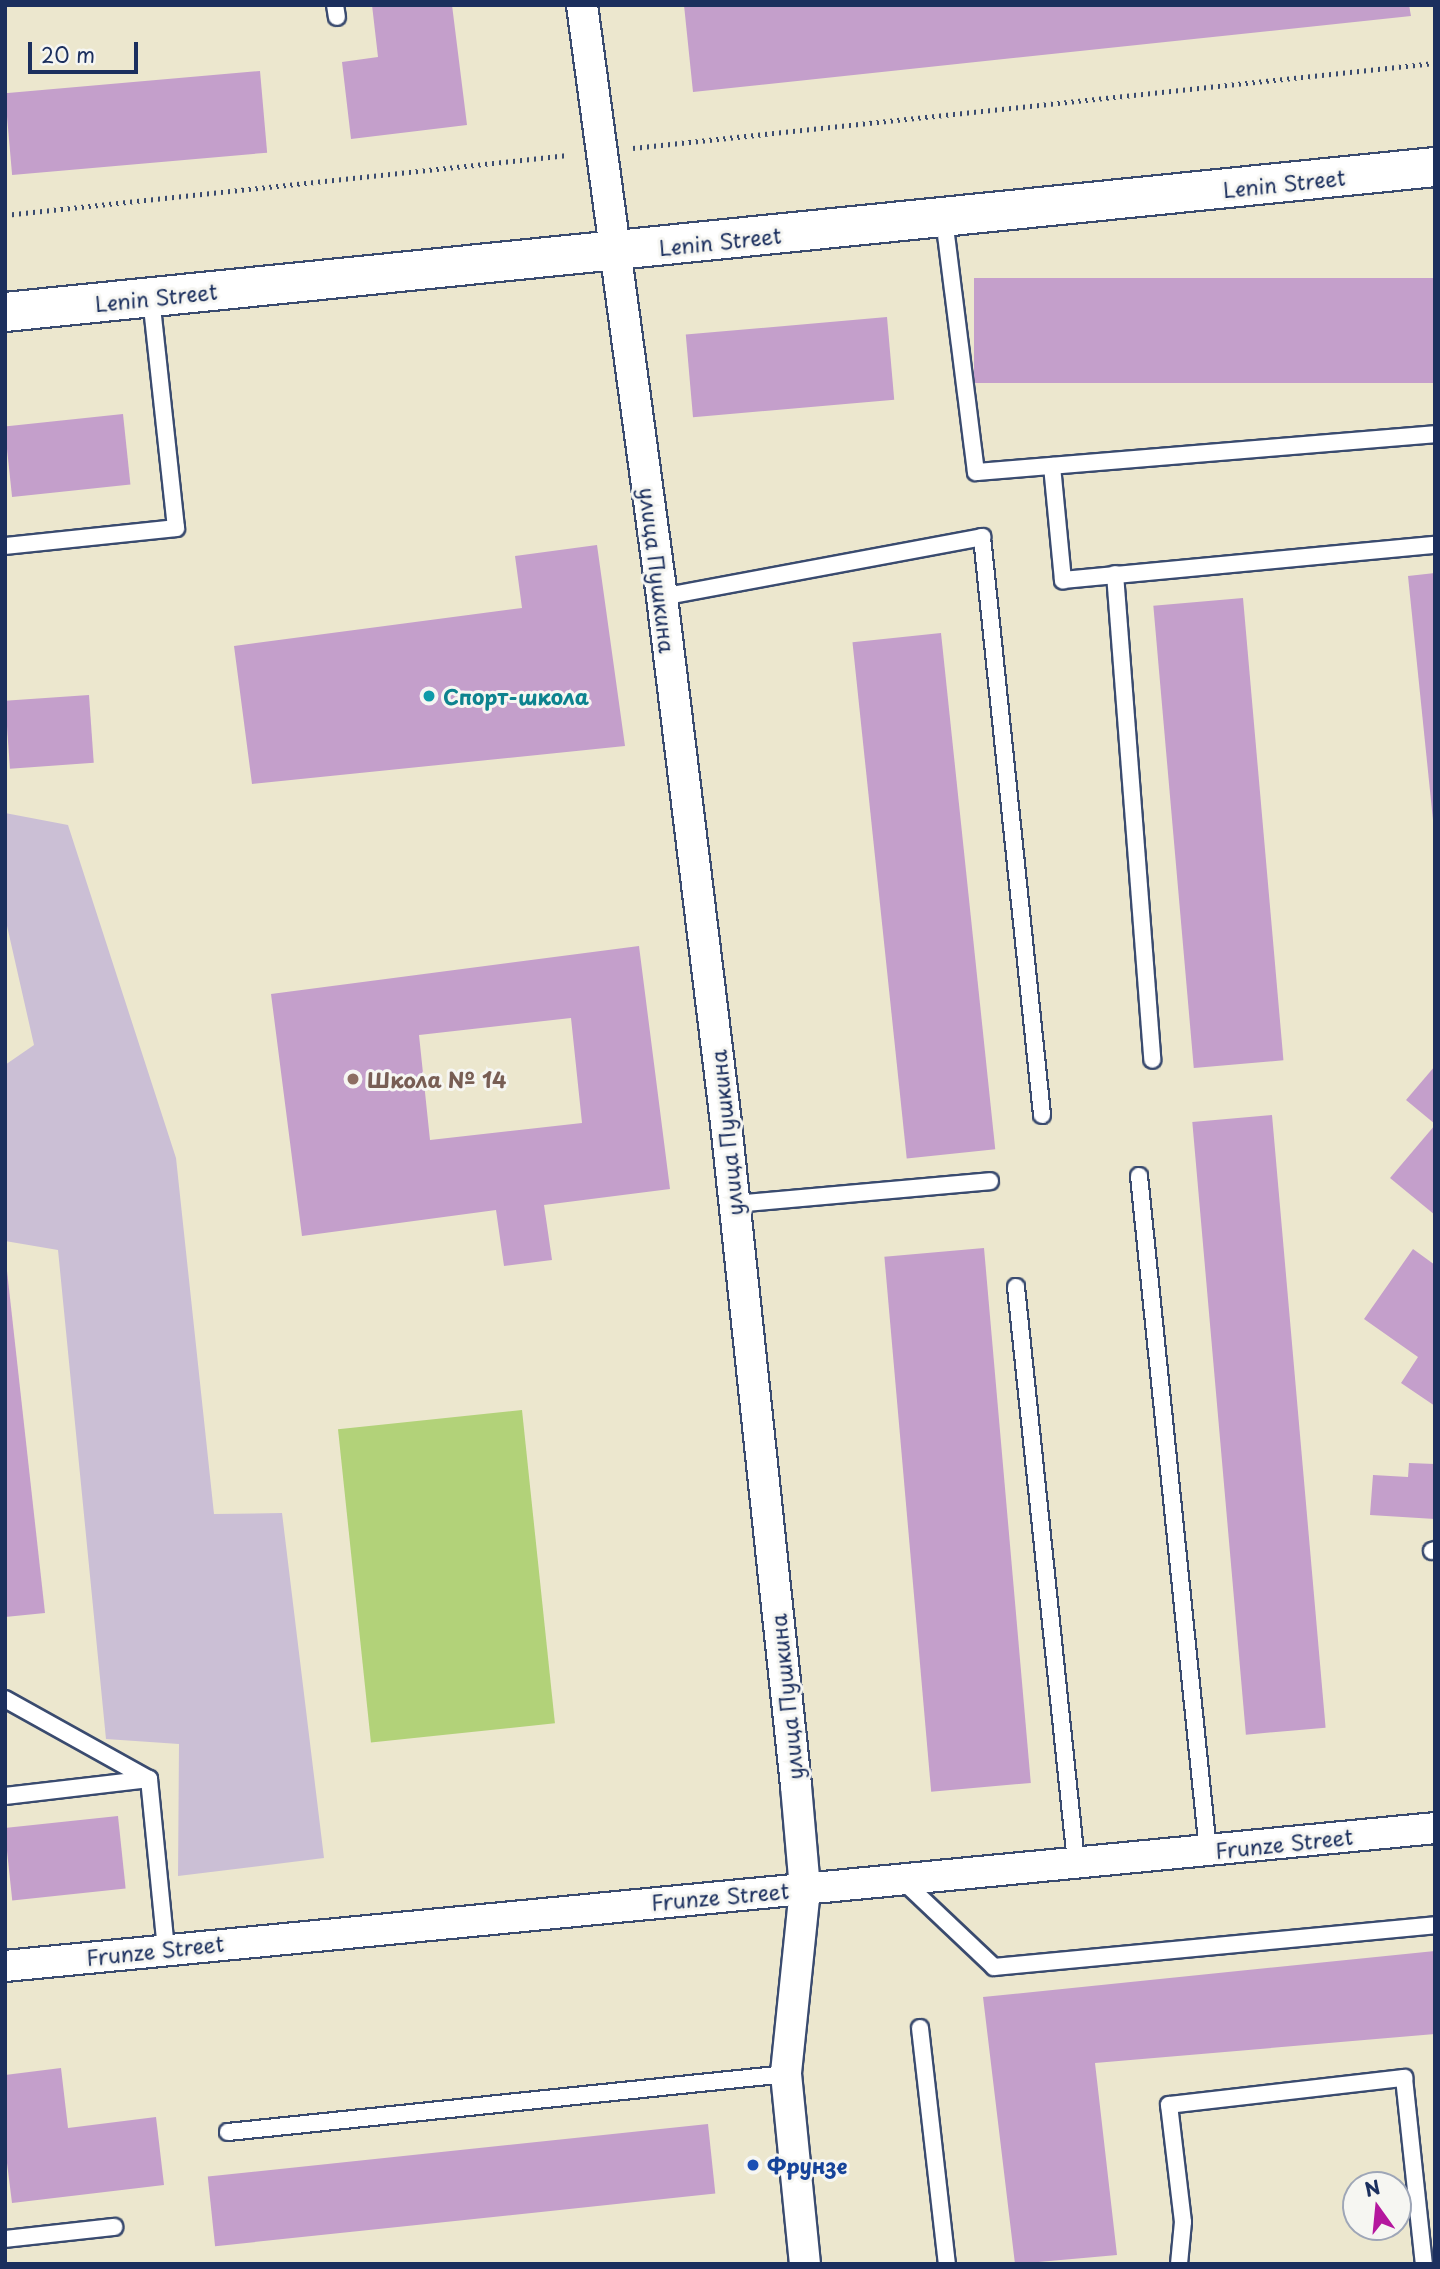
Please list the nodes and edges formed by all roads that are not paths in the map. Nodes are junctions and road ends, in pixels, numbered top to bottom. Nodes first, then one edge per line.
1 (582, 5) edge
2 (1435, 167) edge
3 (944, 219) junction
4 (617, 251) junction
5 (151, 297) junction
6 (5, 313) edge
7 (1435, 434) edge
8 (1052, 466) junction
9 (1435, 545) edge
10 (5, 546) edge
11 (1115, 574) junction
12 (662, 597) junction
13 (1152, 1060) dead end
14 (1042, 1115) dead end
15 (1139, 1176) dead end
16 (990, 1181) dead end
17 (734, 1204) junction
18 (1016, 1287) dead end
19 (5, 1699) edge
20 (149, 1779) junction
21 (5, 1796) edge
22 (1435, 1828) edge
23 (1208, 1850) junction
24 (1076, 1862) junction
25 (901, 1879) junction
26 (805, 1889) junction
27 (1435, 1925) edge
28 (166, 1948) junction
29 (5, 1966) edge
30 (920, 2028) dead end
31 (786, 2074) junction
32 (228, 2132) dead end
33 (114, 2227) dead end
34 (5, 2239) edge
35 (805, 2264) edge
36 (947, 2264) edge
37 (1179, 2264) edge
38 (1424, 2264) edge

1 - 4 street, улица Пушкина
2 - 3 main road, Lenin Street
3 - 4 main road, Lenin Street
3 - 8 lane
4 - 5 main road, Lenin Street
4 - 12 street, улица Пушкина
5 - 6 main road, Lenin Street
5 - 10 lane
7 - 8 lane
8 - 11 lane
9 - 11 lane
11 - 13 lane
12 - 14 lane
12 - 17 street, улица Пушкина
15 - 23 lane
16 - 17 lane
17 - 26 street, улица Пушкина
18 - 24 lane
19 - 20 lane
20 - 21 lane
20 - 28 lane
22 - 23 street, Frunze Street
23 - 24 street, Frunze Street
24 - 25 street, Frunze Street
25 - 26 street, Frunze Street
25 - 27 lane
26 - 28 street, Frunze Street
26 - 31 street, улица Пушкина
28 - 29 street, Frunze Street
30 - 36 lane
31 - 32 lane
31 - 35 street, улица Пушкина
33 - 34 lane
37 - 38 lane

